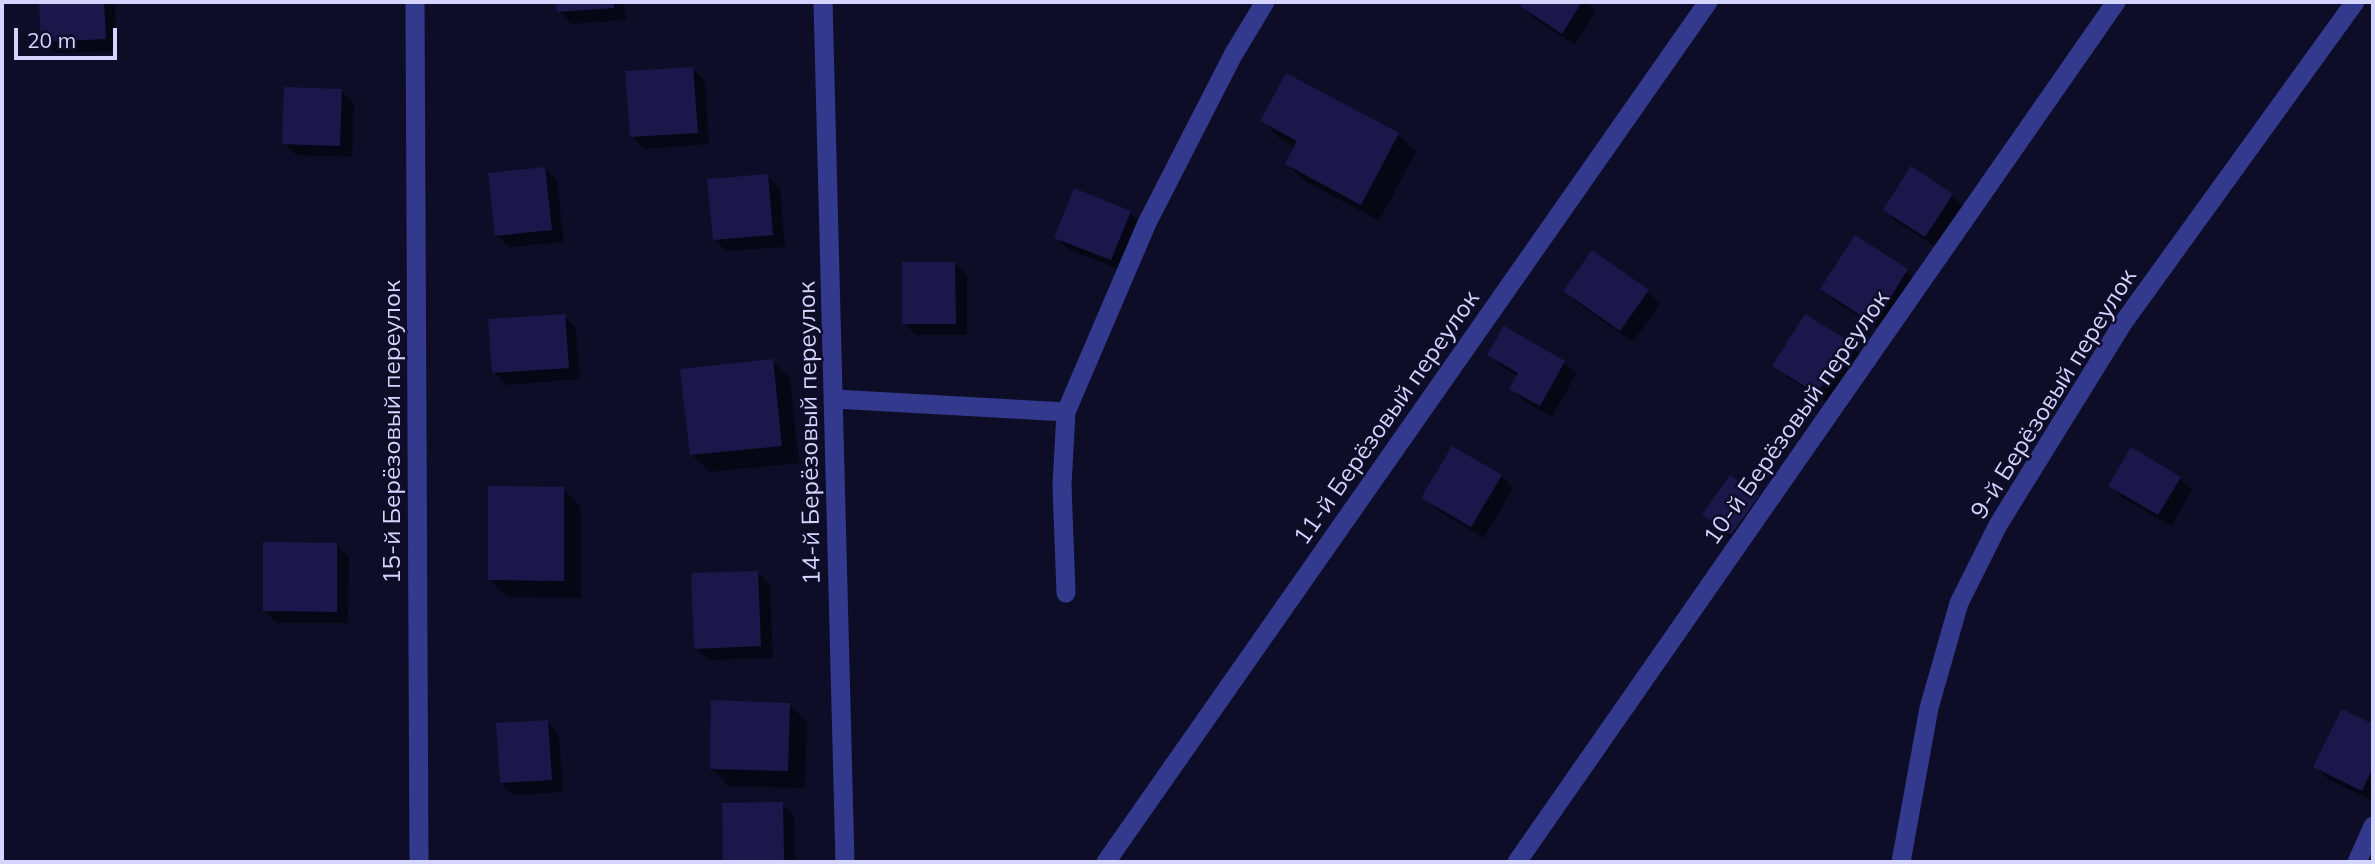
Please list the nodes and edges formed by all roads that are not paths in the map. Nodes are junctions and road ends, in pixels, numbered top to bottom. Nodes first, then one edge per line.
1 (415, 2) edge
2 (823, 2) edge
3 (1265, 2) edge
4 (1708, 2) edge
5 (2116, 2) edge
6 (2355, 2) edge
7 (835, 399) junction
8 (1066, 412) junction
9 (1066, 593) dead end
10 (2373, 826) edge
11 (419, 862) edge
12 (845, 862) edge
13 (1106, 862) edge
14 (1517, 862) edge
15 (1901, 862) edge
16 (2357, 862) edge

1 - 11 street, 15-й Берёзовый переулок
2 - 7 street, 14-й Берёзовый переулок
3 - 8 street
4 - 13 street, 11-й Берёзовый переулок
5 - 14 street, 10-й Берёзовый переулок
6 - 15 street, 9-й Берёзовый переулок
7 - 8 street
7 - 12 street, 14-й Берёзовый переулок
8 - 9 street
10 - 16 street

